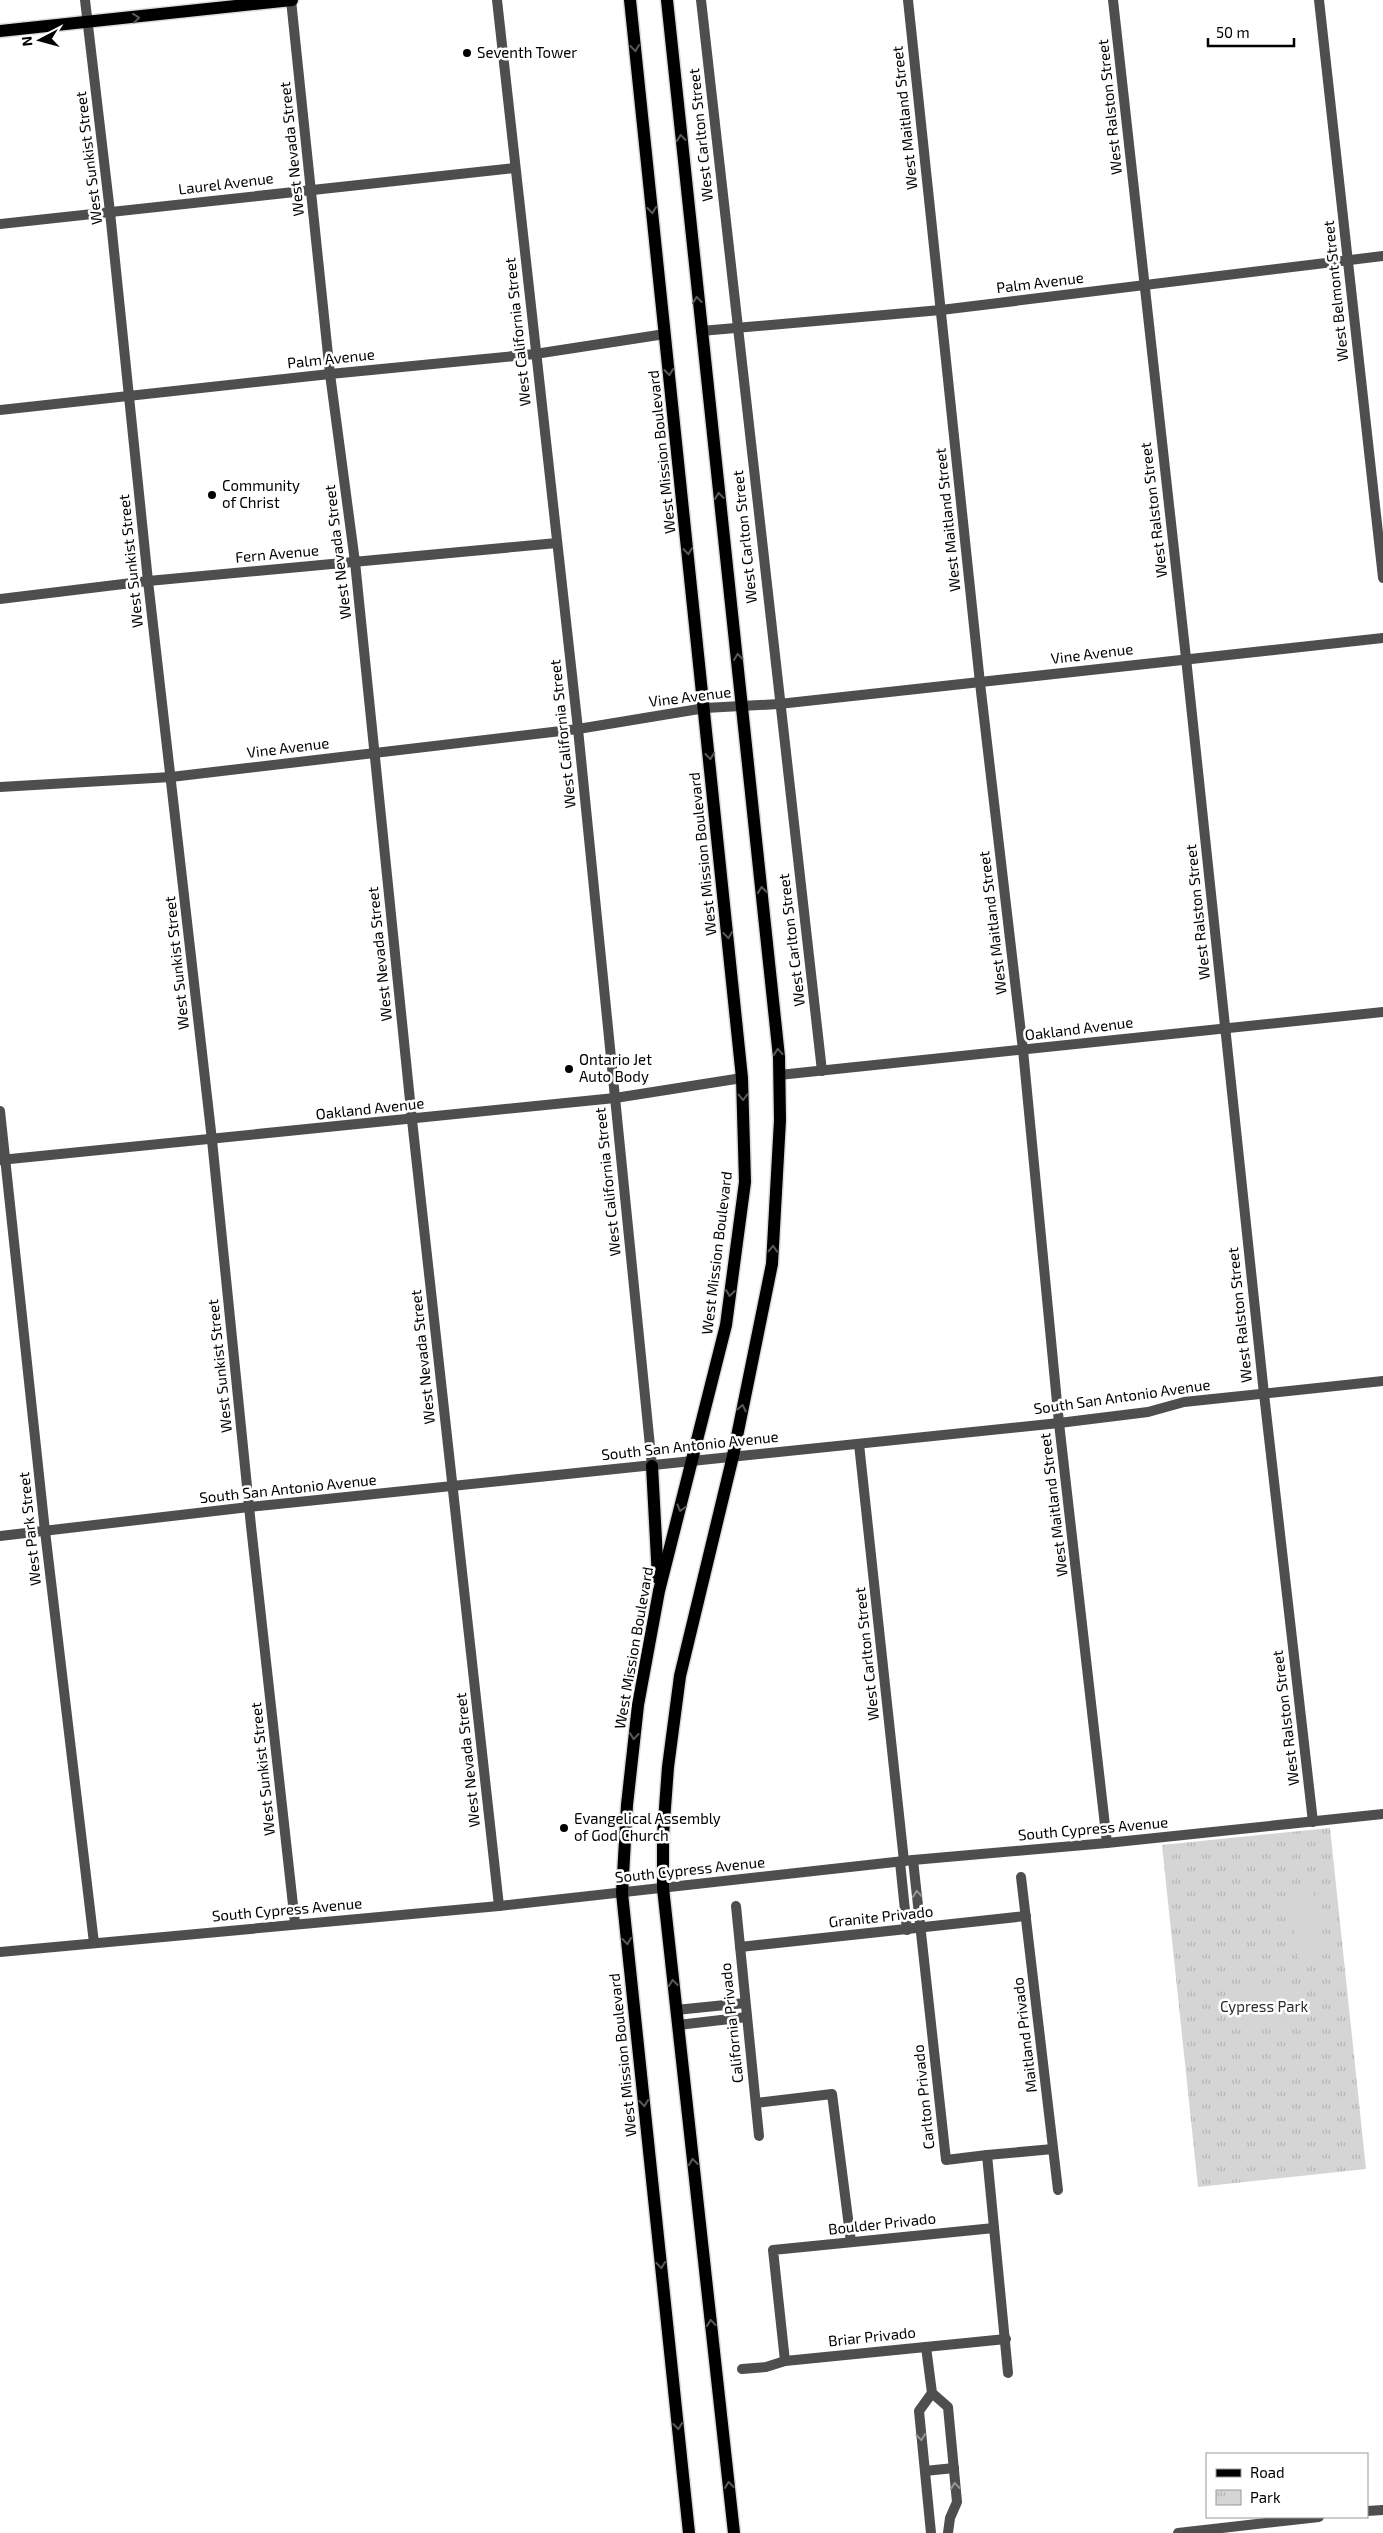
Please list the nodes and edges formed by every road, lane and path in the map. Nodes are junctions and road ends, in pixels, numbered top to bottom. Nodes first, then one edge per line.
1 (85, 0) edge
2 (291, 0) edge
3 (497, 0) edge
4 (630, 0) edge
5 (667, 0) edge
6 (701, 0) edge
7 (908, 0) edge
8 (1113, 0) edge
9 (1319, 0) edge
10 (88, 23) junction
11 (0, 31) edge
12 (515, 168) junction
13 (312, 189) junction
14 (110, 212) junction
15 (0, 224) edge
16 (1383, 256) edge
17 (1348, 260) junction
18 (1144, 285) junction
19 (941, 310) junction
20 (737, 328) junction
21 (701, 331) junction
22 (665, 334) junction
23 (535, 354) junction
24 (330, 374) junction
25 (130, 396) junction
26 (0, 410) edge
27 (557, 544) junction
28 (355, 562) junction
29 (1383, 578) edge
30 (148, 581) junction
31 (0, 598) edge
32 (1383, 638) edge
33 (1186, 658) junction
34 (980, 683) junction
35 (779, 704) junction
36 (743, 706) junction
37 (705, 708) junction
38 (578, 729) junction
39 (375, 752) junction
40 (171, 777) junction
41 (0, 787) edge
42 (1383, 1012) edge
43 (1226, 1027) junction
44 (1023, 1050) junction
45 (822, 1071) junction
46 (779, 1075) junction
47 (742, 1078) junction
48 (615, 1098) junction
49 (0, 1111) edge
50 (412, 1120) junction
51 (212, 1140) junction
52 (3, 1160) edge
53 (1383, 1381) edge
54 (1264, 1394) junction
55 (1060, 1423) junction
56 (860, 1444) junction
57 (733, 1456) junction
58 (692, 1461) junction
59 (652, 1466) junction
60 (453, 1487) junction
61 (249, 1507) junction
62 (45, 1531) junction
63 (0, 1536) edge
64 (659, 1592) junction
65 (1383, 1814) edge
66 (1313, 1822) junction
67 (1107, 1843) junction
68 (906, 1861) junction
69 (1021, 1877) dead end
70 (663, 1888) junction
71 (622, 1893) junction
72 (499, 1906) junction
73 (736, 1906) dead end
74 (1026, 1916) junction
75 (296, 1924) junction
76 (921, 1928) junction
77 (907, 1930) junction
78 (94, 1943) junction
79 (740, 1947) junction
80 (0, 1952) edge
81 (745, 2003) junction
82 (676, 2010) junction
83 (747, 2016) junction
84 (678, 2025) junction
85 (756, 2103) junction
86 (759, 2136) dead end
87 (1053, 2149) junction
88 (987, 2154) junction
89 (1058, 2190) dead end
90 (994, 2228) junction
91 (851, 2242) junction
92 (1006, 2339) junction
93 (926, 2347) junction
94 (785, 2361) junction
95 (742, 2369) dead end
96 (1008, 2373) dead end
97 (932, 2393) junction
98 (954, 2468) junction
99 (924, 2471) junction
100 (1383, 2510) edge
101 (1368, 2512) edge
102 (1310, 2518) edge
103 (689, 2533) edge
104 (734, 2533) edge
105 (931, 2533) edge
106 (948, 2533) edge
107 (1178, 2533) edge

1 - 10 street, West Sunkist Street
10 -> 2 main road
2 - 13 street, West Nevada Street
3 - 12 street, West California Street
4 -> 22 main road, West Mission Boulevard
21 -> 5 main road
6 - 20 street, West Carlton Street
7 - 19 street, West Maitland Street
8 - 18 street, West Ralston Street
9 - 17 street, West Belmont Street
10 - 11 main road
10 - 14 street, West Sunkist Street
12 - 13 street, Laurel Avenue
12 - 23 street, West California Street
13 - 14 street, Laurel Avenue
13 - 24 street, West Nevada Street
14 - 15 street, Laurel Avenue
14 - 25 street, West Sunkist Street
16 - 17 street, Palm Avenue
17 - 18 street, Palm Avenue
17 - 29 street, West Belmont Street
18 - 19 street, Palm Avenue
18 - 33 street, West Ralston Street
19 - 20 street, Palm Avenue
19 - 34 street, West Maitland Street
20 - 21 street, Palm Avenue
20 - 35 street, West Carlton Street
36 -> 21 main road
22 - 23 street, Palm Avenue
22 -> 37 main road, West Mission Boulevard
23 - 24 street, Palm Avenue
23 - 27 street, West California Street
24 - 25 street, Palm Avenue
24 - 28 street, West Nevada Street
25 - 26 street, Palm Avenue
25 - 30 street, West Sunkist Street
27 - 28 street, Fern Avenue
27 - 38 street, West California Street
28 - 30 street, Fern Avenue
28 - 39 street, West Nevada Street
30 - 31 street, Fern Avenue
30 - 40 street, West Sunkist Street
32 - 33 street, Vine Avenue
33 - 34 street, Vine Avenue
33 - 43 street, West Ralston Street
34 - 35 street, Vine Avenue
34 - 44 street, West Maitland Street
35 - 36 street, Vine Avenue
35 - 45 street, West Carlton Street
36 - 37 street, Vine Avenue
46 -> 36 main road
37 - 38 street, Vine Avenue
37 -> 47 main road, West Mission Boulevard
38 - 39 street, Vine Avenue
38 - 48 street, West California Street
39 - 40 street, Vine Avenue
39 - 50 street, West Nevada Street
40 - 41 street, Vine Avenue
40 - 51 street, West Sunkist Street
42 - 43 street, Oakland Avenue
43 - 44 street, Oakland Avenue
43 - 54 street, West Ralston Street
44 - 45 street, Oakland Avenue
44 - 55 street, West Maitland Street
45 - 46 street, Oakland Avenue
57 -> 46 main road
47 - 48 street, Oakland Avenue
47 -> 58 main road, West Mission Boulevard
48 - 50 street, Oakland Avenue
48 - 59 street, West California Street
49 - 52 street, West Park Street
50 - 51 street, Oakland Avenue
50 - 60 street, West Nevada Street
51 - 52 street, Oakland Avenue
51 - 61 street, West Sunkist Street
52 - 62 street, West Park Street
53 - 54 street, South San Antonio Avenue
54 - 55 street, South San Antonio Avenue
54 - 66 street, West Ralston Street
55 - 56 street, South San Antonio Avenue
55 - 67 street, West Maitland Street
56 - 57 street, South San Antonio Avenue
56 - 68 street, West Carlton Street
57 - 58 street, South San Antonio Avenue
57 - 70 main road
58 - 59 street, South San Antonio Avenue
58 -> 64 main road, West Mission Boulevard
59 - 60 street, South San Antonio Avenue
59 - 64 main road
60 - 61 street, South San Antonio Avenue
60 - 72 street, West Nevada Street
61 - 62 street, South San Antonio Avenue
61 - 75 street, West Sunkist Street
62 - 63 street, South San Antonio Avenue
62 - 78 street, West Park Street
64 -> 71 main road, West Mission Boulevard
65 - 66 street, South Cypress Avenue
66 - 67 street, South Cypress Avenue
67 - 68 street, South Cypress Avenue
68 - 70 street, South Cypress Avenue
76 -> 68 street, Carlton Privado
68 - 77 street
69 - 74 street, Maitland Privado
70 - 71 street, South Cypress Avenue
82 -> 70 main road
71 - 72 street, South Cypress Avenue
71 -> 103 main road, West Mission Boulevard
72 - 75 street, South Cypress Avenue
73 - 79 street, California Privado
74 - 76 street, Granite Privado
74 - 87 street, Maitland Privado
75 - 78 street, South Cypress Avenue
76 - 77 street, Granite Privado
76 - 88 street, Carlton Privado
77 - 79 street, Granite Privado
78 - 80 street, South Cypress Avenue
79 - 81 street, California Privado
81 - 82 street
81 - 83 street, California Privado
82 - 84 main road
83 - 84 street
83 - 85 street, California Privado
104 -> 84 main road
85 - 86 street, California Privado
85 - 91 street
87 - 88 street
87 - 89 street, Maitland Privado
88 - 90 street
90 - 91 street, Boulder Privado
90 - 92 street
91 - 94 street, Boulder Privado
92 - 93 street, Briar Privado
92 - 96 street
93 - 94 street, Briar Privado
93 - 97 street
94 - 95 street, Briar Privado
97 - 98 street
97 -> 99 street
98 - 99 street
106 -> 98 street
99 - 105 street
100 - 101 street
102 - 107 street

